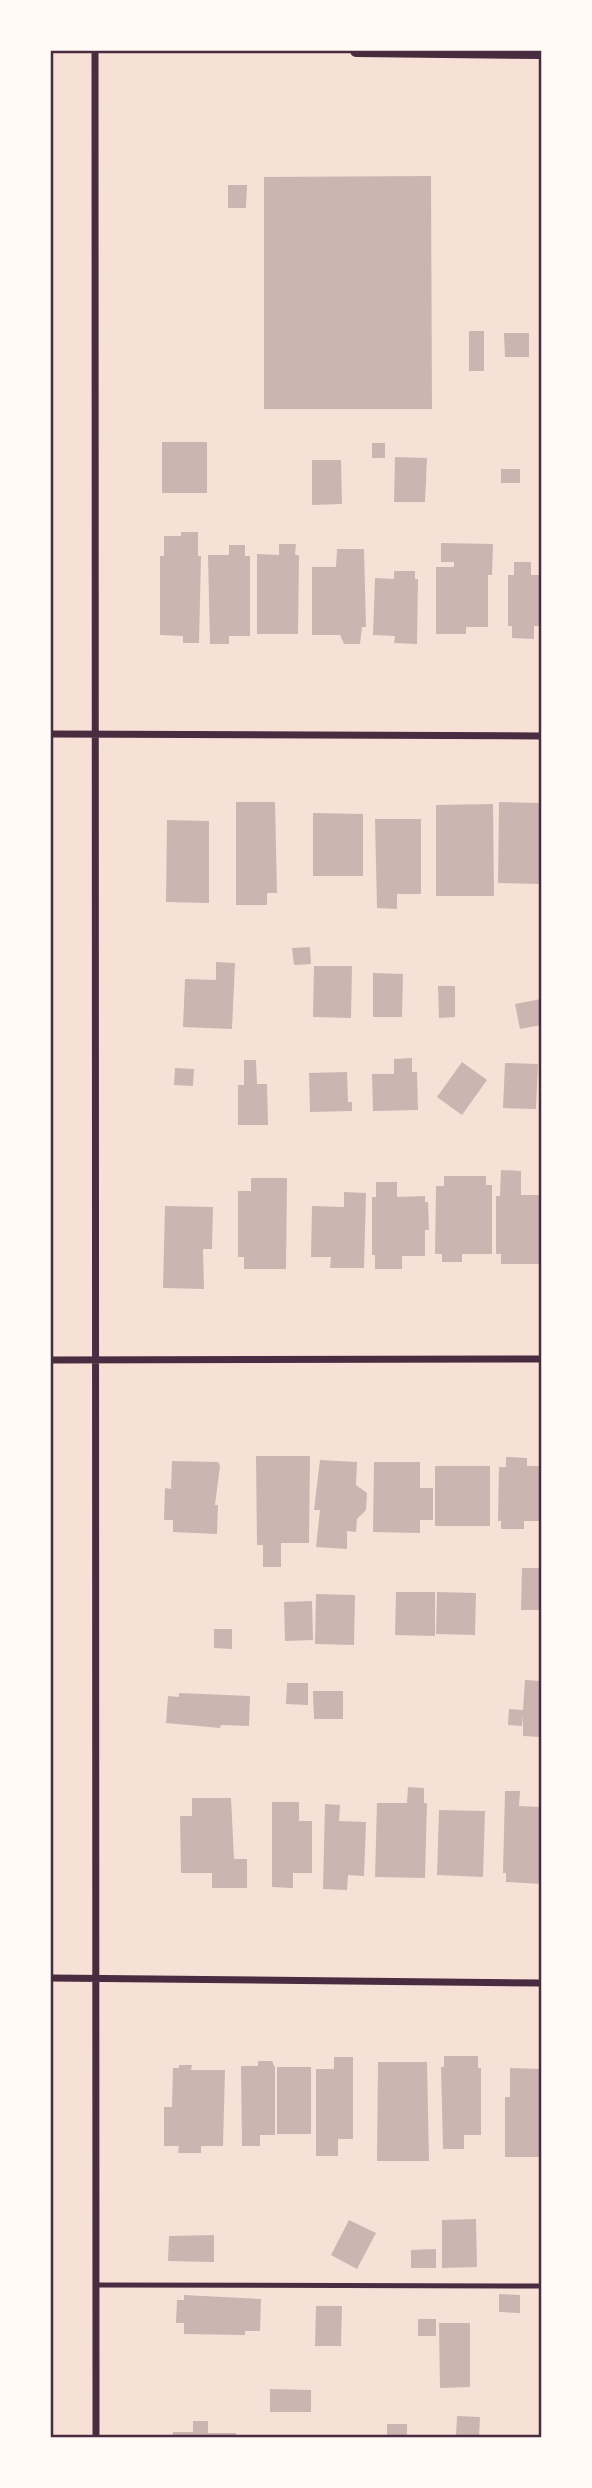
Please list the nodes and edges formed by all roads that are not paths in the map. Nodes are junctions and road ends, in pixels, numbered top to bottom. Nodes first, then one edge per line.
1 (95, 51) edge
2 (356, 51) edge
3 (541, 53) edge
4 (51, 734) edge
5 (95, 734) junction
6 (541, 736) edge
7 (541, 1359) edge
8 (51, 1360) edge
9 (96, 1360) junction
10 (51, 1978) edge
11 (97, 1978) junction
12 (541, 1983) edge
13 (96, 2285) junction
14 (541, 2286) edge
15 (96, 2437) edge

1 - 5 street
2 - 3 street
4 - 5 street
5 - 6 street
5 - 9 street
7 - 9 street
8 - 9 street
9 - 11 street
10 - 11 street
11 - 12 street
11 - 13 street
13 - 14 lane
13 - 15 street

